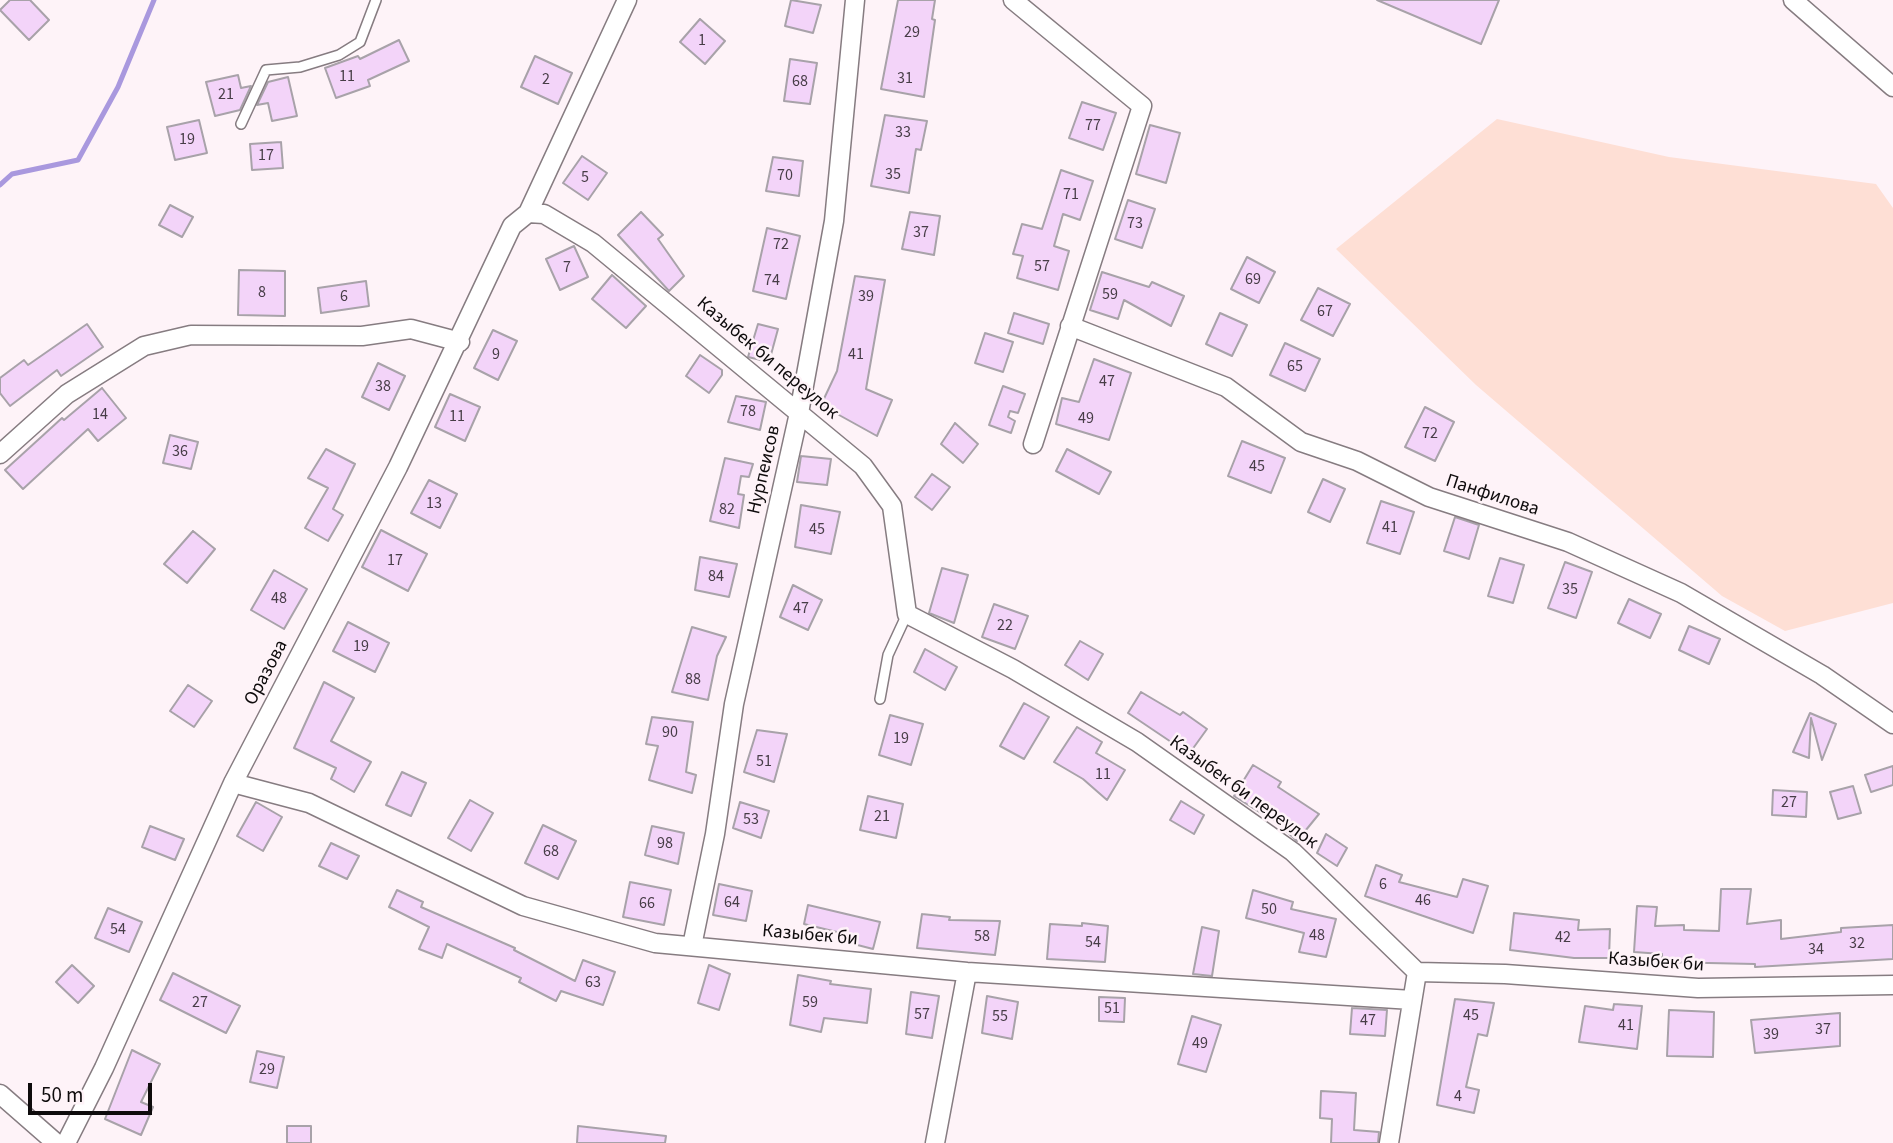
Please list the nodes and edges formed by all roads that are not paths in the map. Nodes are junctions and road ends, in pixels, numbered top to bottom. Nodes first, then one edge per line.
1 (376, 0) edge
2 (626, 0) edge
3 (855, 0) edge
4 (1013, 0) edge
5 (1793, 0) edge
6 (1893, 87) edge
7 (242, 124) dead end
8 (528, 213) junction
9 (1070, 326) junction
10 (460, 342) junction
11 (799, 413) junction
12 (1033, 444) dead end
13 (0, 454) edge
14 (907, 614) junction
15 (880, 698) dead end
16 (1889, 717) edge
17 (233, 783) junction
18 (692, 946) junction
19 (967, 972) junction
20 (1417, 972) junction
21 (1893, 985) edge
22 (1412, 1000) junction
23 (0, 1094) edge
24 (57, 1143) edge
25 (66, 1143) edge
26 (935, 1143) edge
27 (1389, 1143) edge

1 - 7 lane
2 - 8 street
3 - 11 street, Нурпеисов
4 - 9 street
5 - 6 street
8 - 10 street, Оразова
8 - 11 street, Казыбек би переулок
9 - 12 street
9 - 16 street, Панфилова
10 - 13 street
10 - 17 street, Оразова
11 - 14 street, Казыбек би переулок
11 - 18 street, Нурпеисов
14 - 15 lane
14 - 20 street, Казыбек би переулок
17 - 18 street, Казыбек би
17 - 25 street, Оразова
18 - 19 street, Казыбек би
19 - 22 street, Казыбек би
19 - 26 street
20 - 21 street, Казыбек би
20 - 22 street
22 - 27 street
23 - 24 street

